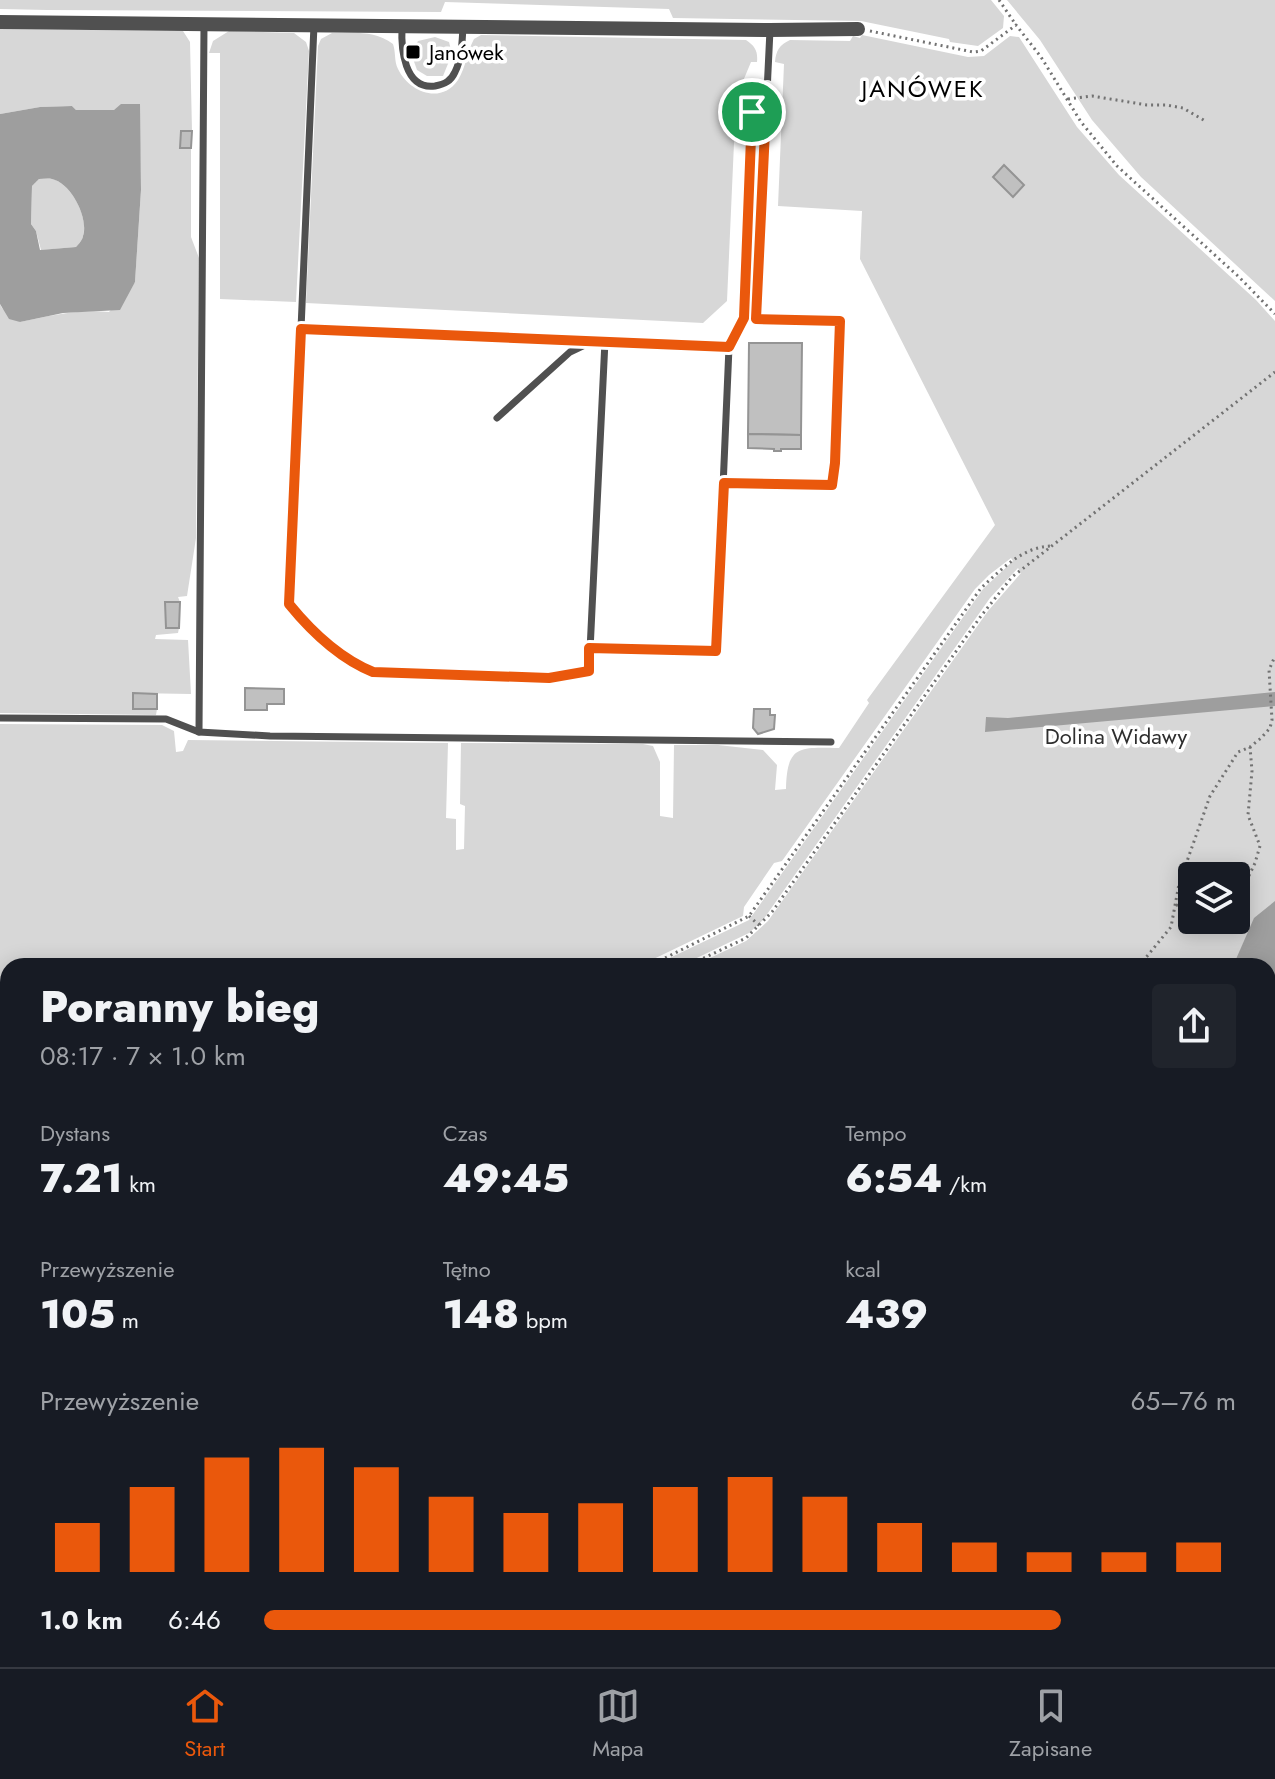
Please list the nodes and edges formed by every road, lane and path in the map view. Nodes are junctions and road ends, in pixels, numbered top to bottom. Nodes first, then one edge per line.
1 (999, 0) edge
2 (0, 22) edge
3 (204, 25) junction
4 (314, 25) junction
5 (1016, 25) junction
6 (402, 27) junction
7 (463, 27) junction
8 (858, 29) joint
9 (770, 30) junction
10 (767, 88) junction
11 (1068, 99) junction
12 (1207, 122) dead end
13 (1275, 314) edge
14 (744, 318) junction
15 (756, 319) junction
16 (301, 329) junction
17 (593, 341) junction
18 (605, 341) junction
19 (729, 347) junction
20 (1275, 372) edge
21 (497, 418) dead end
22 (724, 483) junction
23 (1053, 546) junction
24 (589, 648) junction
25 (1275, 656) edge
26 (0, 718) edge
27 (199, 732) junction
28 (831, 742) dead end
29 (1250, 747) junction
30 (1250, 874) edge
31 (1174, 904) junction
32 (1178, 905) edge
33 (749, 916) junction
34 (760, 926) junction
35 (665, 958) edge
36 (704, 958) edge
37 (1146, 958) edge

1 - 5 path
2 - 3 street
3 - 4 street
3 - 27 lane
4 - 6 street
4 - 16 lane
5 - 8 path
5 - 11 path
6 - 7 street
6 - 7 lane
7 - 9 street
8 - 9 street
9 - 10 lane
10 - 14 lane
10 - 15 lane
11 - 12 path
11 - 13 path
14 - 15 lane
14 - 19 lane
15 - 22 lane
16 - 17 lane
16 - 24 lane
17 - 18 lane
17 - 21 lane
18 - 19 lane
18 - 24 lane
19 - 22 lane
20 - 23 path
22 - 24 lane
23 - 33 path
23 - 34 path
25 - 29 path
26 - 27 lane
27 - 28 lane
29 - 30 path
29 - 31 path
31 - 32 path
31 - 37 path
33 - 34 path
33 - 35 path
34 - 36 path

